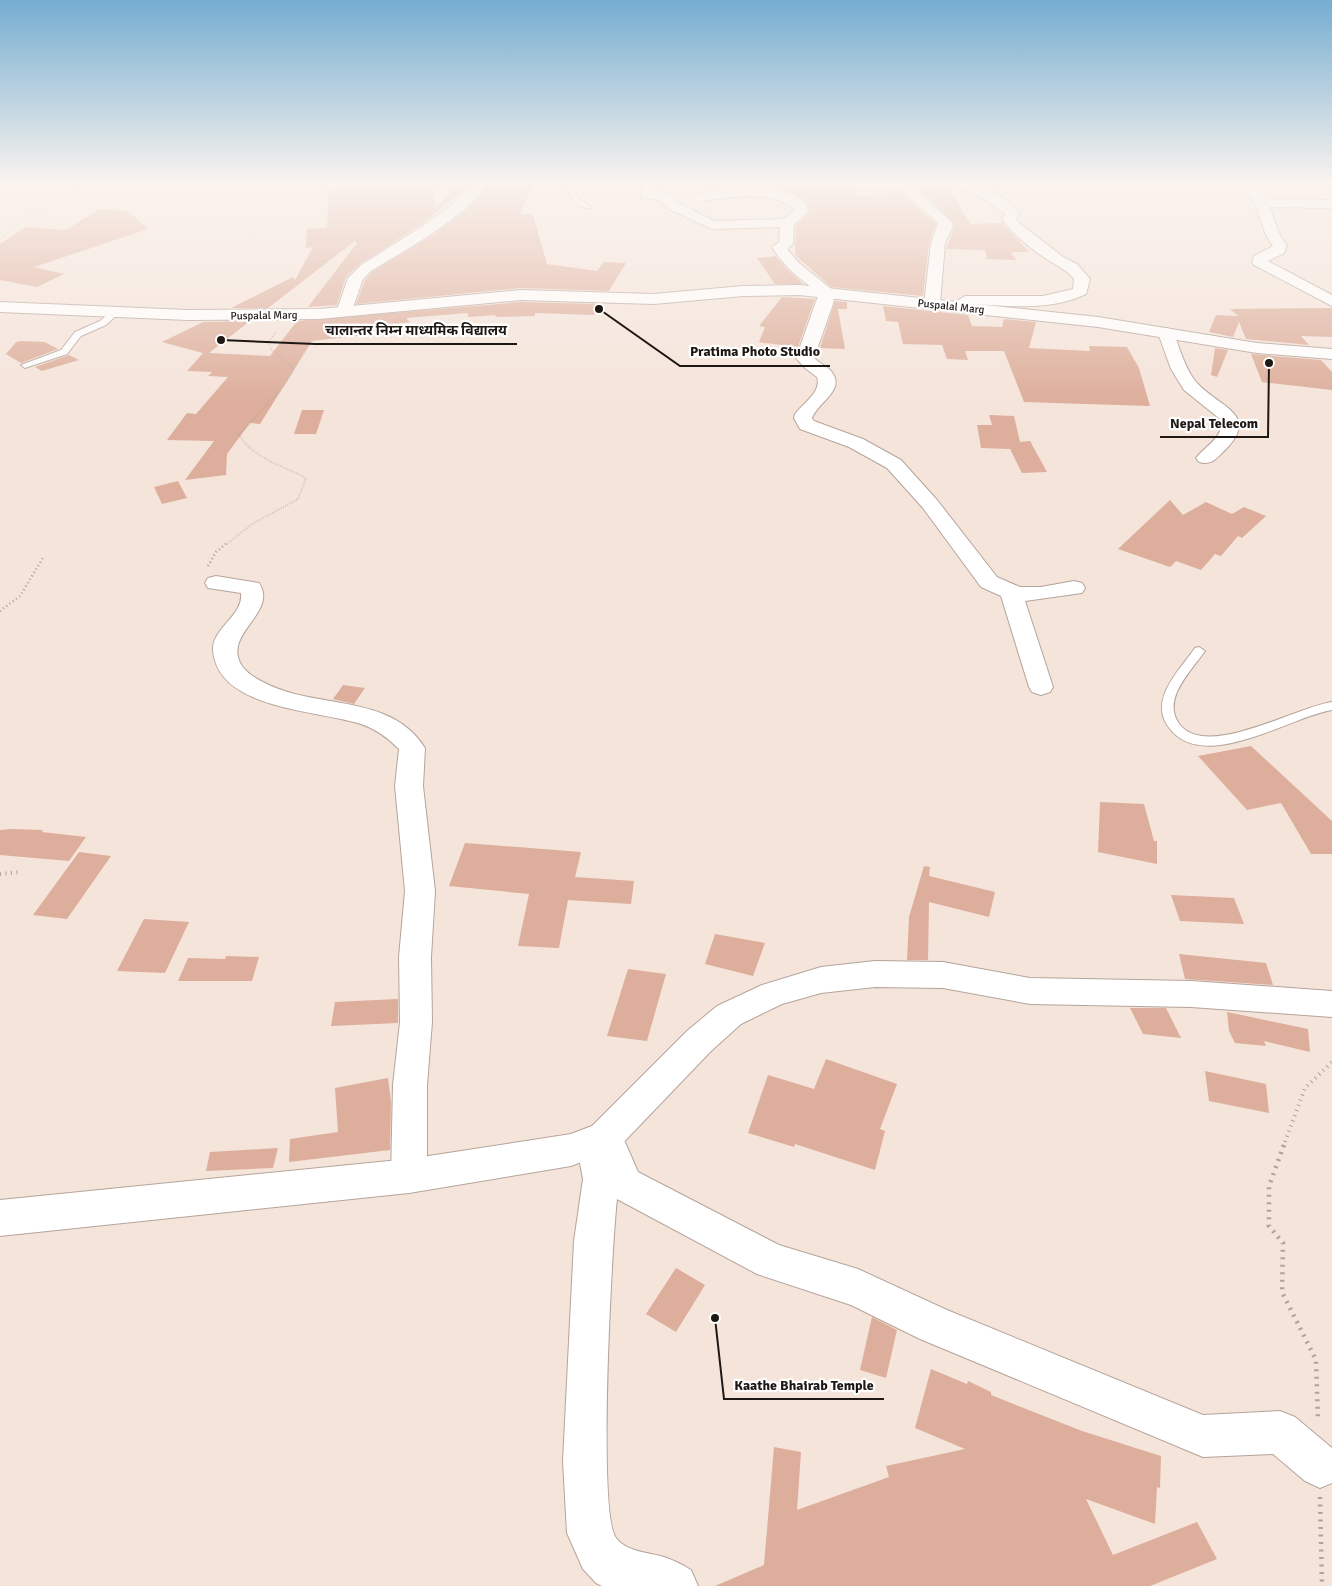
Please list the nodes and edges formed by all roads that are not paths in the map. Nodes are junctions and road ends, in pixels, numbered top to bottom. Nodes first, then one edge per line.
1 (384, 256) edge
2 (783, 256) edge
3 (937, 256) edge
4 (1053, 256) edge
5 (1263, 256) edge
6 (827, 292) junction
7 (1332, 300) edge
8 (932, 304) junction
9 (0, 307) edge
10 (962, 307) junction
11 (116, 312) junction
12 (344, 313) junction
13 (1166, 333) junction
14 (1332, 354) edge
15 (25, 365) dead end
16 (1206, 458) dead end
17 (212, 575) road end
18 (1074, 588) dead end
19 (1010, 593) junction
20 (1200, 651) dead end
21 (1041, 687) dead end
22 (1332, 706) edge
23 (1332, 1004) edge
24 (600, 1140) junction
25 (409, 1176) junction
26 (0, 1218) edge
27 (1320, 1466) road end
28 (674, 1586) edge

1 - 12 street
2 - 6 street
3 - 8 street
4 - 10 street
5 - 7 street
6 - 8 street, Puspalal Marg
6 - 12 street, Puspalal Marg
6 - 19 street
8 - 10 street, Puspalal Marg
9 - 11 street, Puspalal Marg
10 - 13 street, Puspalal Marg
11 - 12 street, Puspalal Marg
11 - 15 lane
13 - 14 street, Puspalal Marg
13 - 16 street
17 - 25 street
18 - 19 street
19 - 21 street
20 - 22 lane
23 - 24 street
24 - 25 street
24 - 27 street
24 - 28 street
25 - 26 street

